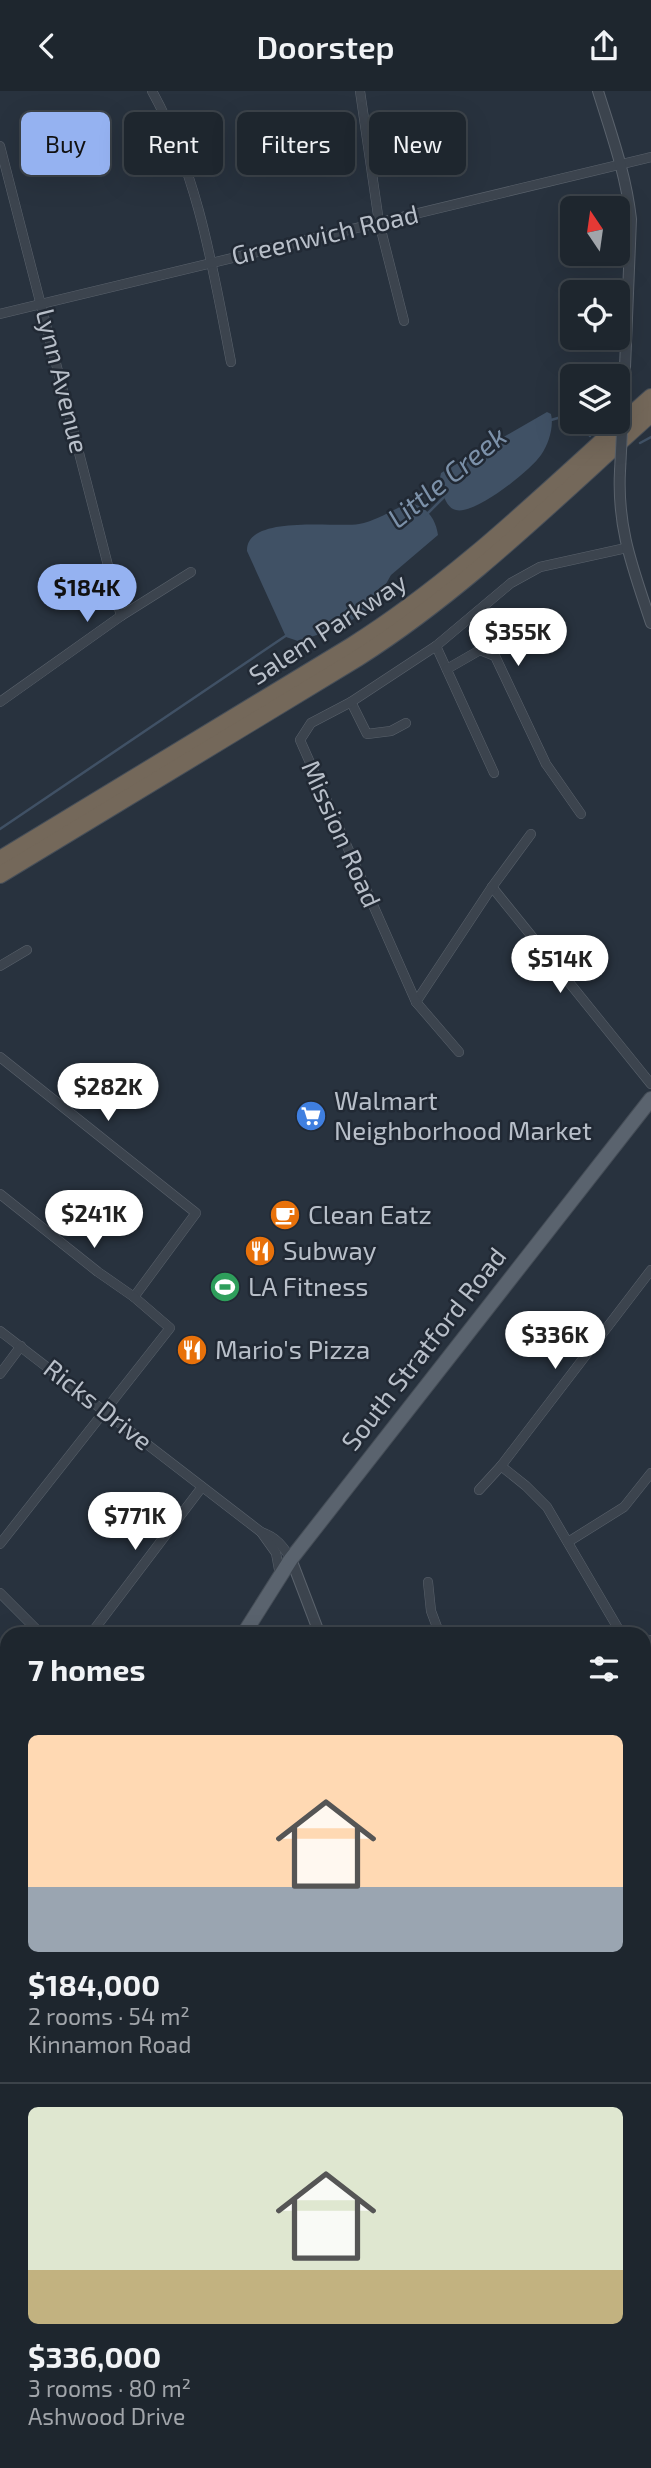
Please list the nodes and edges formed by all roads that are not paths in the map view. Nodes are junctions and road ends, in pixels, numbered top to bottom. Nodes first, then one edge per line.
1 (152, 91) edge
2 (360, 91) edge
3 (598, 91) edge
4 (0, 146) edge
5 (651, 157) edge
6 (621, 165) junction
7 (379, 222) junction
8 (212, 262) junction
9 (42, 304) junction
10 (0, 314) edge
11 (404, 321) dead end
12 (231, 362) dead end
13 (651, 397) edge
14 (651, 414) edge
15 (626, 548) junction
16 (191, 572) dead end
17 (121, 616) junction
18 (651, 623) edge
19 (436, 646) junction
20 (447, 669) junction
21 (0, 702) edge
22 (351, 702) junction
23 (406, 723) dead end
24 (494, 773) dead end
25 (581, 814) dead end
26 (531, 834) dead end
27 (0, 859) edge
28 (0, 875) edge
29 (492, 887) junction
30 (27, 950) dead end
31 (0, 966) edge
32 (416, 1002) junction
33 (459, 1052) dead end
34 (0, 1057) edge
35 (651, 1084) edge
36 (651, 1099) edge
37 (0, 1194) edge
38 (651, 1270) edge
39 (134, 1297) junction
40 (0, 1331) edge
41 (21, 1346) junction
42 (0, 1374) edge
43 (104, 1411) junction
44 (501, 1466) junction
45 (651, 1473) edge
46 (202, 1487) junction
47 (479, 1490) dead end
48 (261, 1532) junction
49 (568, 1542) junction
50 (0, 1543) edge
51 (290, 1559) junction
52 (280, 1576) junction
53 (428, 1582) dead end
54 (0, 1593) edge
55 (33, 1627) edge
56 (96, 1627) edge
57 (248, 1627) edge
58 (317, 1627) edge
59 (437, 1627) edge
60 (617, 1627) edge

1 - 8 street
2 - 7 street
3 - 6 street
4 - 9 street, Lynn Avenue
5 - 6 street, Greenwich Road
6 - 7 street, Greenwich Road
6 - 15 street, bridge
7 - 8 street, Greenwich Road
7 - 11 street
8 - 9 street, Greenwich Road
8 - 12 street
9 - 10 street, Greenwich Road
9 - 17 street, Lynn Avenue
13 - 27 highway, Salem Parkway
14 - 28 highway, Salem Parkway
15 - 18 street
15 - 19 street, Mission Road
16 - 17 street
17 - 21 street
19 - 20 street
19 - 22 street, Mission Road
20 - 24 street
20 - 25 street
22 - 23 street
22 - 32 street, Mission Road
26 - 29 street
29 - 32 street
29 - 35 street
30 - 31 street
32 - 33 street
34 - 39 street
36 - 51 main road, South Stratford Road
37 - 39 street
38 - 44 street
39 - 43 street
40 - 41 street, Ricks Drive
41 - 42 street
41 - 43 street, Ricks Drive
43 - 46 street, Ricks Drive
43 - 50 street
44 - 47 street
44 - 49 street
45 - 49 street
46 - 48 street, Ricks Drive
46 - 56 street
48 - 51 street, Ricks Drive
48 - 52 street, Ricks Drive
49 - 60 street
51 - 52 main road, South Stratford Road
51 - 58 street
52 - 57 main road, South Stratford Road
53 - 59 street
54 - 55 street

